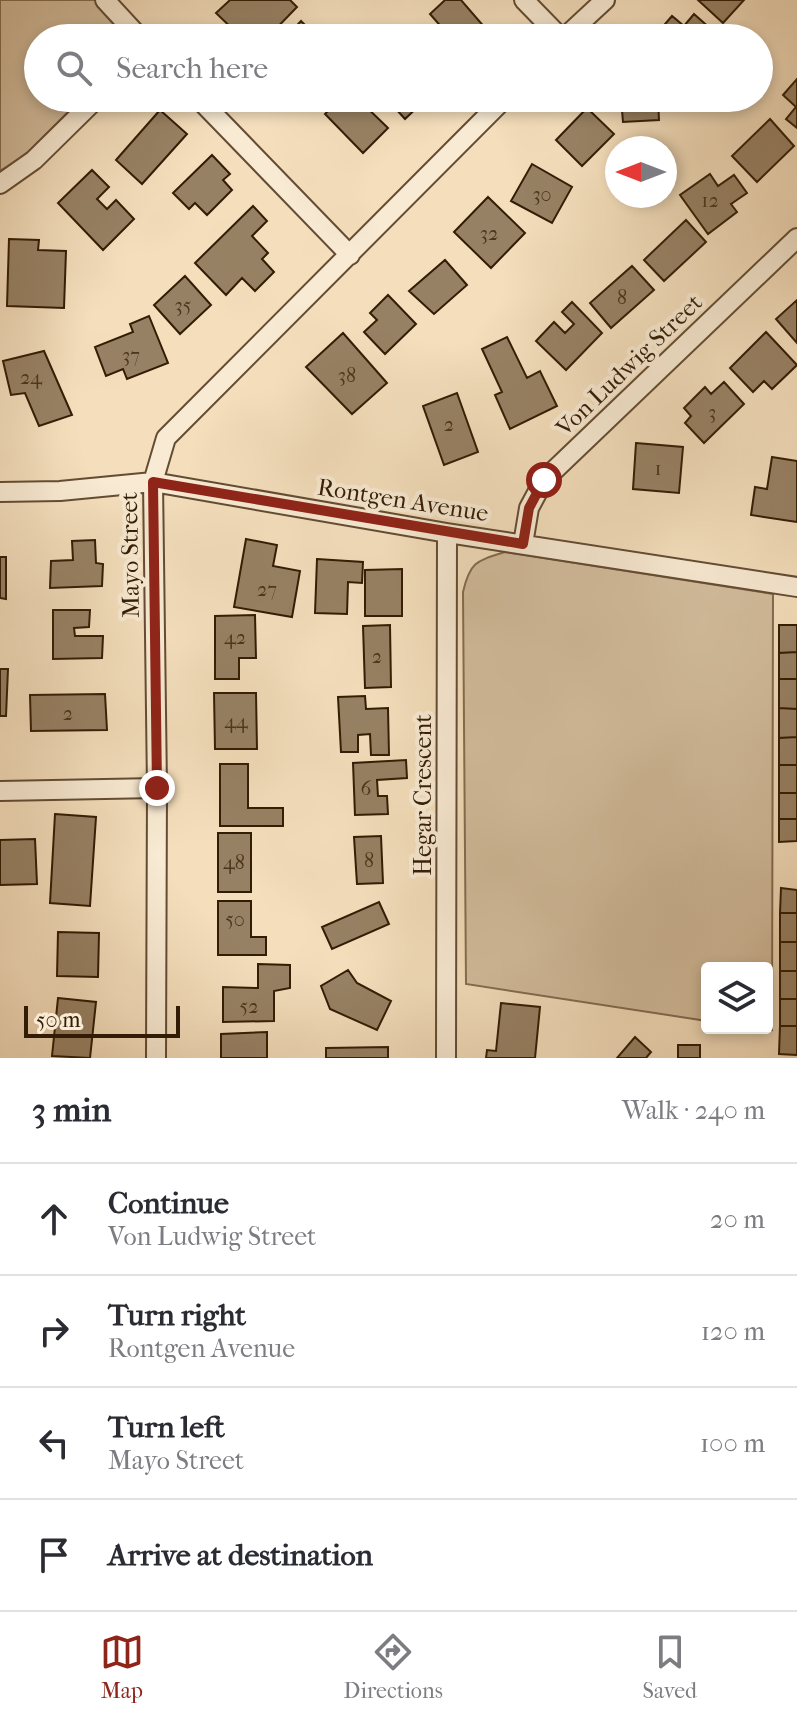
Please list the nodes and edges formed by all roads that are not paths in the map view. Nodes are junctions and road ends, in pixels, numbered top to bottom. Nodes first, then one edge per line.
1 (105, 0) edge
2 (524, 0) edge
3 (605, 0) edge
4 (127, 24) edge
5 (548, 24) edge
6 (578, 24) edge
7 (83, 112) edge
8 (212, 112) edge
9 (491, 112) edge
10 (0, 184) edge
11 (797, 238) edge
12 (350, 255) junction
13 (153, 482) junction
14 (0, 492) edge
15 (447, 533) junction
16 (523, 544) junction
17 (797, 587) edge
18 (157, 788) junction
19 (0, 791) edge
20 (156, 1058) edge
21 (446, 1058) edge

1 - 4 street
2 - 5 street
3 - 6 street
7 - 10 street
8 - 12 street
9 - 12 street, Mayo Street
11 - 16 street, Von Ludwig Street
12 - 13 street, Mayo Street
13 - 14 street, Rontgen Avenue
13 - 15 street, Rontgen Avenue
13 - 18 street, Mayo Street
15 - 16 street, Rontgen Avenue
15 - 21 street, Hegar Crescent
16 - 17 street, Rontgen Avenue
18 - 19 street
18 - 20 street, Mayo Street

